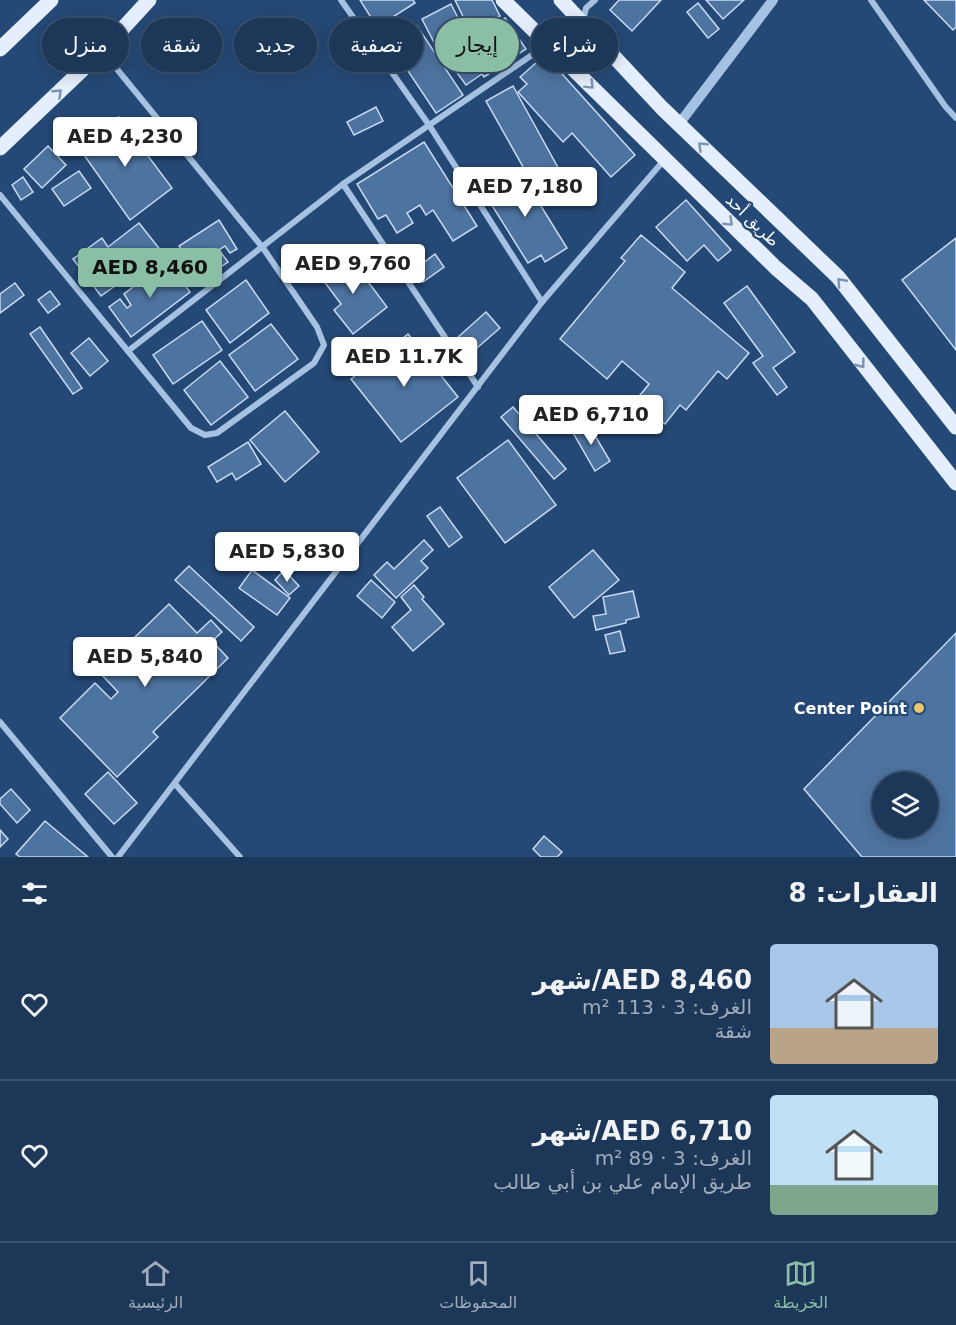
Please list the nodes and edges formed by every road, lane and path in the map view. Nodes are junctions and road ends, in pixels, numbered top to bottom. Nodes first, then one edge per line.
1 (51, 0) edge
2 (149, 0) edge
3 (341, 0) edge
4 (503, 0) edge
5 (561, 0) edge
6 (595, 0) edge
7 (773, 0) edge
8 (871, 0) edge
9 (580, 18) edge
10 (584, 18) edge
11 (129, 22) edge
12 (531, 27) edge
13 (0, 49) edge
14 (531, 56) edge
15 (618, 59) edge
16 (80, 72) edge
17 (119, 72) edge
18 (576, 72) edge
19 (956, 117) edge
20 (679, 124) junction
21 (429, 125) junction
22 (0, 148) edge
23 (665, 159) junction
24 (343, 184) junction
25 (0, 195) edge
26 (263, 248) junction
27 (542, 302) junction
28 (128, 351) junction
29 (478, 387) junction
30 (956, 427) edge
31 (956, 483) edge
32 (0, 722) edge
33 (175, 784) junction
34 (112, 857) edge
35 (118, 857) edge
36 (240, 857) edge

1 - 13 main road
2 - 11 main road
3 - 21 street
4 - 12 main road, طريق أحد
5 - 9 main road, طريق أحد
6 - 10 street
7 - 20 street
8 - 19 street
14 - 21 street
15 - 20 main road, طريق أحد
22 -> 16 main road
17 - 26 street
18 -> 23 main road, طريق أحد
30 -> 20 main road, طريق أحد
21 - 24 street
21 - 27 street
23 - 27 street
23 -> 31 main road, طريق أحد
24 - 26 street
24 - 29 street
25 - 28 street
26 - 28 street
26 - 28 street
27 - 29 street
29 - 33 street
32 - 34 street
33 - 35 street
33 - 36 street

